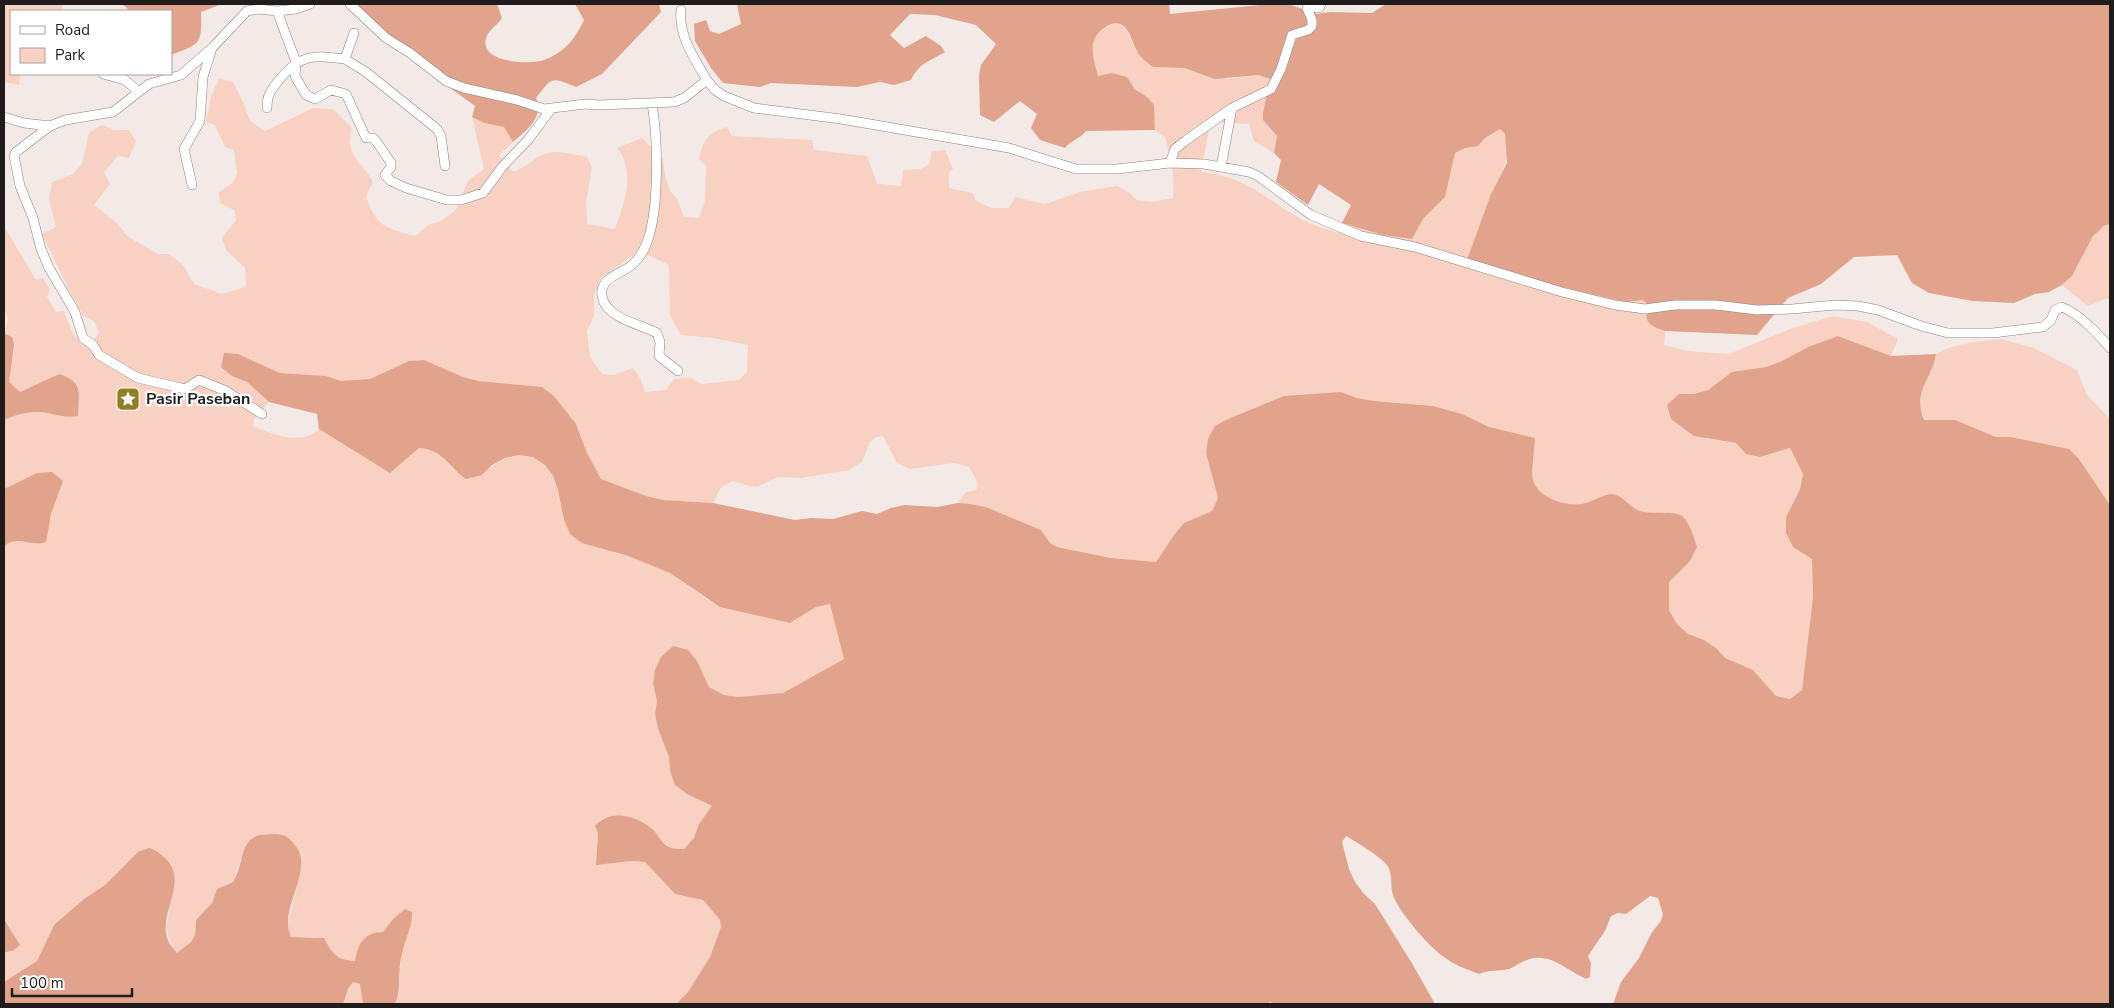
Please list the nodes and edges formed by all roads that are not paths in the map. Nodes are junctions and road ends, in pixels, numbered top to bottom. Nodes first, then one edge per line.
1 (310, 4) edge
2 (350, 4) edge
3 (1321, 4) edge
4 (277, 10) junction
5 (681, 10) dead end
6 (354, 33) dead end
7 (212, 48) junction
8 (345, 59) junction
9 (296, 62) junction
10 (106, 75) edge
11 (707, 80) junction
12 (138, 91) junction
13 (652, 104) junction
14 (267, 108) dead end
15 (1232, 108) junction
16 (551, 109) junction
17 (4, 117) edge
18 (50, 126) junction
19 (1170, 163) junction
20 (444, 166) dead end
21 (1221, 167) junction
22 (192, 185) dead end
23 (2110, 348) edge
24 (678, 372) dead end
25 (262, 414) dead end

1 - 4 street
2 - 16 street
3 - 15 street
4 - 7 street
4 - 9 street
5 - 11 street
6 - 8 street
7 - 12 street
7 - 22 street
8 - 9 street
8 - 20 street
9 - 14 street
9 - 16 street
10 - 12 street
11 - 13 street
11 - 19 street
12 - 18 street
13 - 16 street
13 - 24 street
15 - 19 street
15 - 21 street
17 - 18 street
18 - 25 street
19 - 21 street
21 - 23 street

